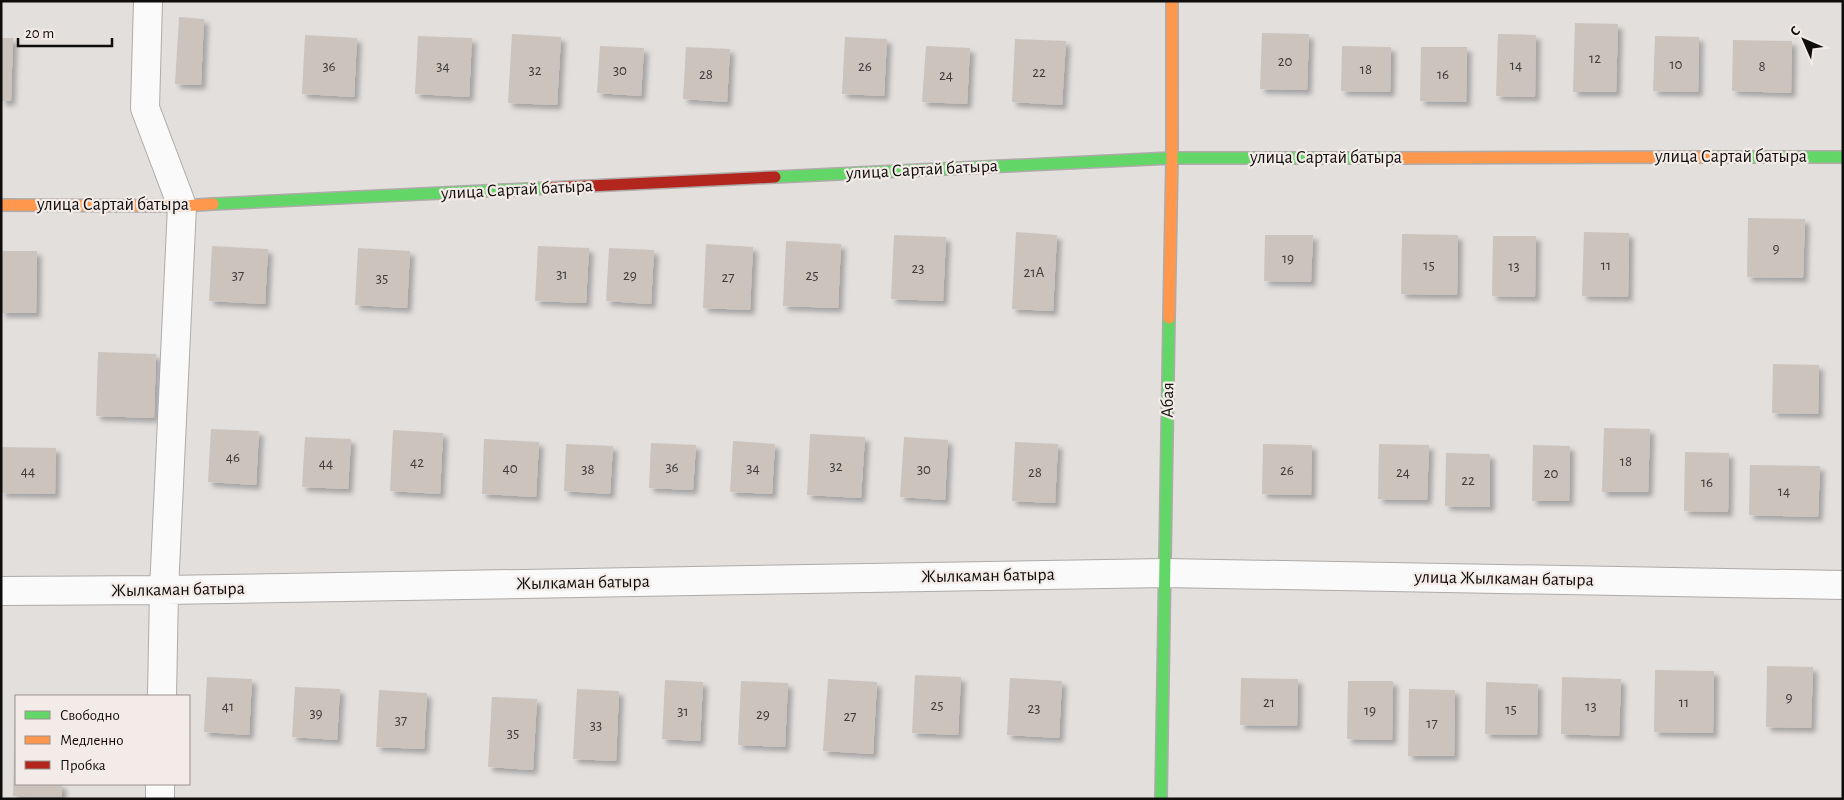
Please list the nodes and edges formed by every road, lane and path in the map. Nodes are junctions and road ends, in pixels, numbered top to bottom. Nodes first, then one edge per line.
1 (148, 1) edge
2 (1172, 1) edge
3 (1843, 157) edge
4 (1172, 158) junction
5 (1, 205) edge
6 (182, 206) junction
7 (1165, 573) junction
8 (1843, 585) edge
9 (164, 590) junction
10 (1, 591) edge
11 (162, 695) edge
12 (160, 785) edge
13 (160, 799) edge
14 (1161, 799) edge

1 - 6 street
2 - 4 street, Абая
3 - 4 street, улица Сартай батыра
4 - 6 street, улица Сартай батыра
4 - 7 street, Абая
5 - 6 street, улица Сартай батыра
6 - 9 street
7 - 8 street, улица Жылкаман батыра
7 - 9 street, Жылкаман батыра
7 - 14 street, Абая
9 - 10 street, Жылкаман батыра
9 - 11 street
12 - 13 street

